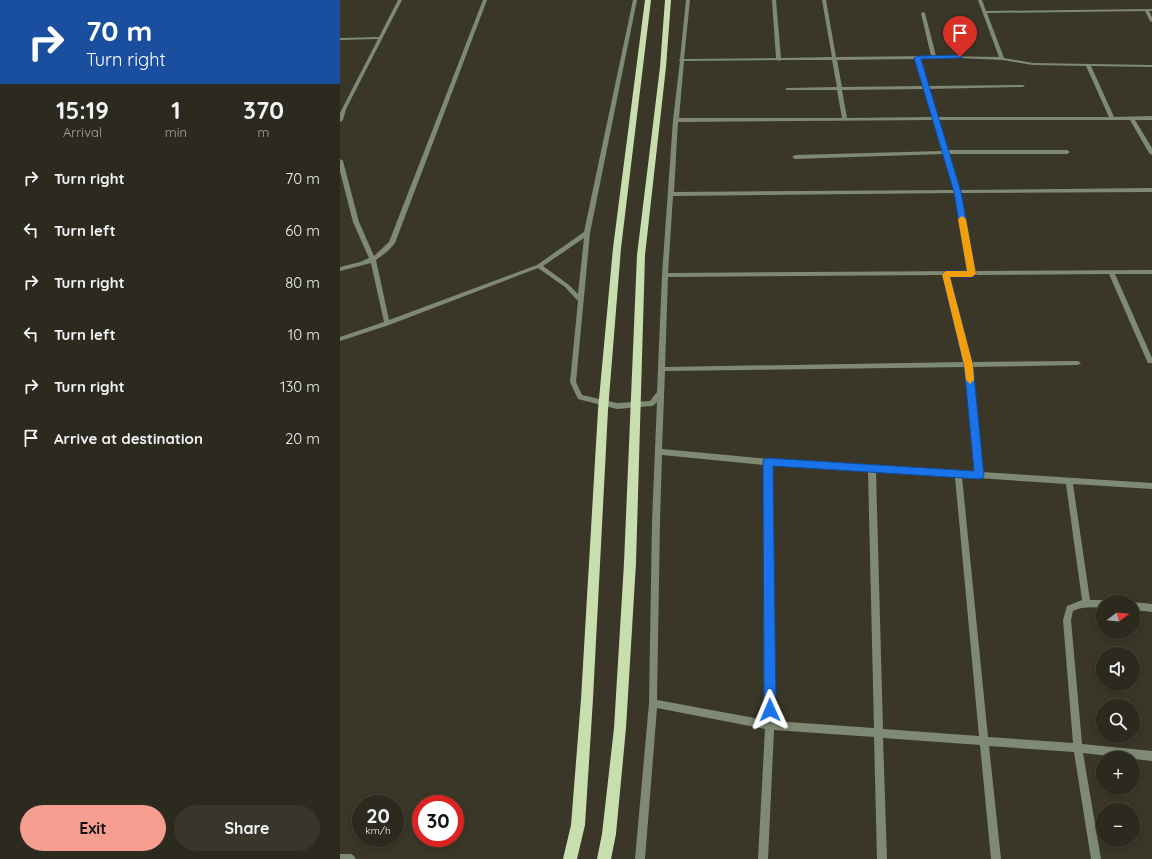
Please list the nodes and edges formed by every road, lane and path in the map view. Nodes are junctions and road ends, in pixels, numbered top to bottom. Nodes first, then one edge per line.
1 (400, 0) edge
2 (485, 0) edge
3 (635, 0) edge
4 (648, 0) edge
5 (668, 0) edge
6 (688, 0) edge
7 (774, 0) edge
8 (824, 0) edge
9 (980, 0) edge
10 (1146, 10) junction
11 (1152, 10) edge
12 (985, 12) junction
13 (924, 13) dead end
14 (1152, 21) edge
15 (379, 38) junction
16 (340, 39) edge
17 (934, 57) junction
18 (918, 58) junction
19 (834, 59) junction
20 (1002, 59) junction
21 (681, 60) junction
22 (779, 60) junction
23 (1088, 64) junction
24 (1152, 66) edge
25 (1023, 86) dead end
26 (926, 88) junction
27 (787, 89) dead end
28 (840, 89) junction
29 (935, 118) junction
30 (1112, 118) junction
31 (1132, 118) junction
32 (1152, 118) edge
33 (340, 120) edge
34 (676, 120) junction
35 (845, 120) junction
36 (945, 152) junction
37 (1067, 152) dead end
38 (1152, 153) edge
39 (795, 157) dead end
40 (340, 161) edge
41 (1152, 190) edge
42 (957, 192) junction
43 (671, 194) junction
44 (587, 233) junction
45 (373, 260) junction
46 (540, 266) junction
47 (340, 269) edge
48 (1152, 272) edge
49 (946, 274) junction
50 (972, 274) junction
51 (1112, 274) junction
52 (665, 275) junction
53 (580, 300) junction
54 (387, 323) junction
55 (340, 339) edge
56 (1150, 361) dead end
57 (1078, 363) dead end
58 (968, 365) junction
59 (662, 369) junction
60 (661, 392) junction
61 (660, 452) junction
62 (768, 462) junction
63 (872, 469) junction
64 (958, 474) junction
65 (979, 476) junction
66 (1068, 481) junction
67 (1152, 486) edge
68 (1086, 603) junction
69 (1096, 604) edge
70 (1140, 607) edge
71 (1152, 608) edge
72 (653, 703) junction
73 (770, 725) junction
74 (878, 734) junction
75 (984, 741) junction
76 (1078, 748) junction
77 (1152, 756) edge
78 (340, 859) edge
79 (351, 859) edge
80 (570, 859) edge
81 (604, 859) edge
82 (640, 859) edge
83 (763, 859) edge
84 (882, 859) edge
85 (996, 859) edge
86 (1096, 859) edge

1 - 15 street
2 - 45 street
3 - 44 street
4 - 80 main road
5 - 81 main road
6 - 21 street
7 - 22 street
8 - 19 street
9 - 12 street
10 - 11 street
10 - 12 street
10 - 14 street
12 - 20 street
13 - 17 street
15 - 16 street
15 - 33 street
17 - 18 street
17 - 20 street
18 - 19 street
18 - 26 street
19 - 22 street
19 - 28 street
20 - 23 street
21 - 22 street
21 - 34 street
23 - 24 street
23 - 30 street
25 - 26 street
26 - 28 street
26 - 29 street
27 - 28 street
28 - 35 street
29 - 30 street
29 - 35 street
29 - 36 street
30 - 31 street
31 - 32 street
31 - 38 street
34 - 35 street
34 - 43 street
36 - 37 street
36 - 39 street
36 - 42 street
40 - 45 street
41 - 42 street
42 - 43 street
42 - 50 street
43 - 52 street
44 - 46 street
44 - 53 street
45 - 47 street
45 - 54 street
46 - 53 street
46 - 54 street
48 - 51 street
49 - 50 street
49 - 52 street
49 - 58 street
50 - 51 street
51 - 56 street
52 - 59 street
53 - 60 street
54 - 55 street
57 - 58 street
58 - 59 street
58 - 65 street
59 - 60 street
60 - 61 street
61 - 62 street
61 - 72 street
62 - 63 street
62 - 73 street
63 - 64 street
63 - 74 street
64 - 65 street
64 - 75 street
65 - 66 street
66 - 67 street
66 - 68 street
68 - 69 street
68 - 76 street
70 - 71 street
72 - 73 street
72 - 82 street
73 - 74 street
73 - 83 street
74 - 75 street
74 - 84 street
75 - 76 street
75 - 85 street
76 - 77 street
76 - 86 street
78 - 79 street

